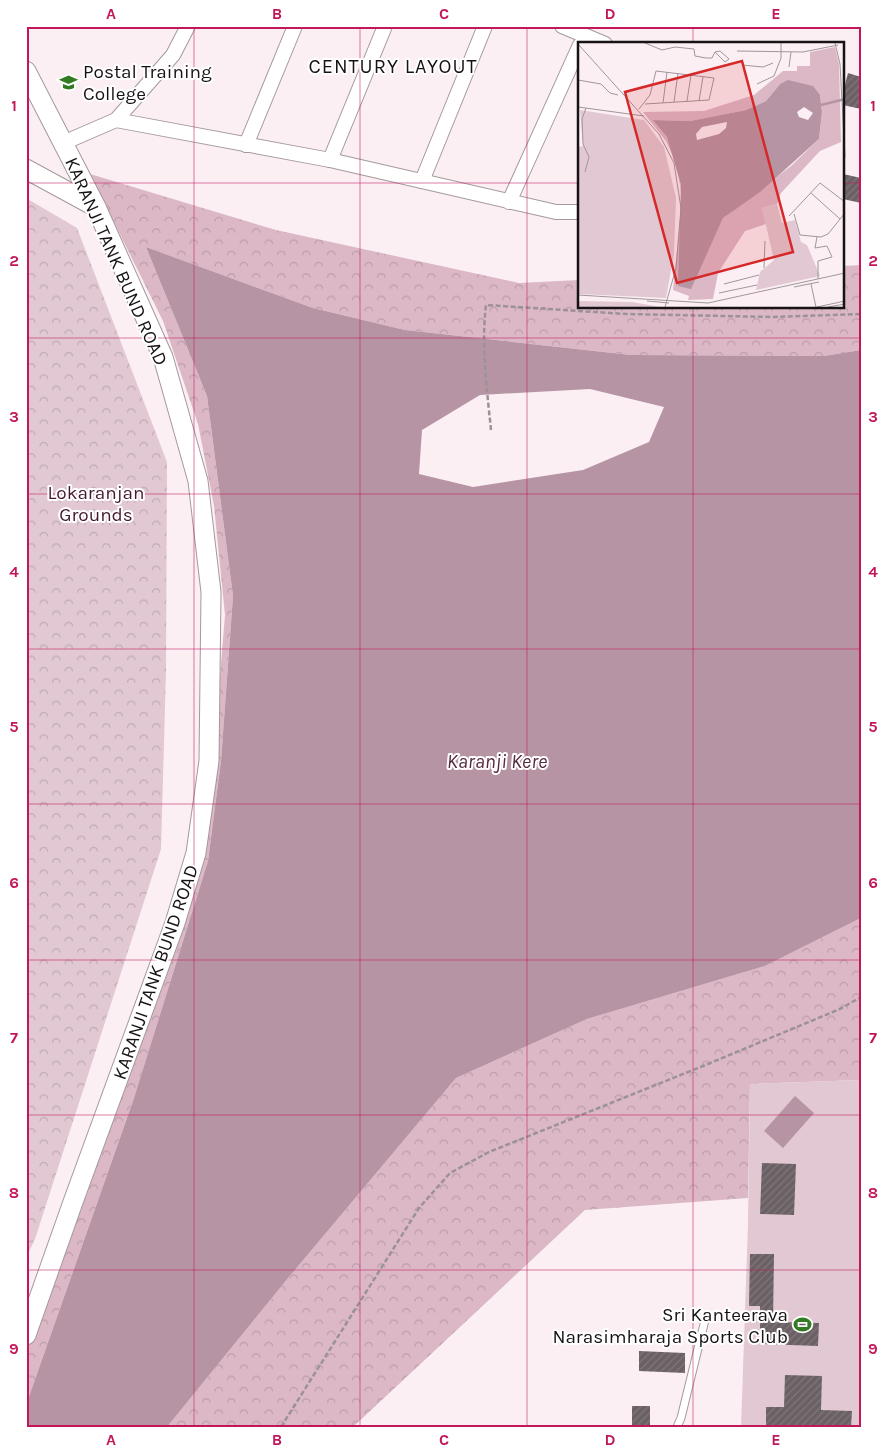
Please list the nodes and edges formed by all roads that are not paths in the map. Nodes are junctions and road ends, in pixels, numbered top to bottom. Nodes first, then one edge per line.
1 (188, 26) edge
2 (294, 26) edge
3 (385, 26) edge
4 (485, 26) edge
5 (562, 26) edge
6 (581, 42) edge
7 (578, 49) edge
8 (26, 71) edge
9 (116, 120) junction
10 (63, 143) junction
11 (246, 145) junction
12 (330, 160) junction
13 (29, 170) edge
14 (422, 181) junction
15 (509, 202) junction
16 (96, 206) junction
17 (578, 212) edge
18 (706, 1320) dead end
19 (26, 1335) edge
20 (677, 1427) edge

1 - 9 street
2 - 11 street
3 - 12 street
4 - 14 street
5 - 6 street
7 - 15 street
8 - 10 street, KARANJI TANK BUND ROAD
9 - 10 street
9 - 11 street
10 - 16 street, KARANJI TANK BUND ROAD
11 - 12 street
12 - 14 street
13 - 16 street
14 - 15 street
15 - 17 street
16 - 19 street, KARANJI TANK BUND ROAD
18 - 20 lane

